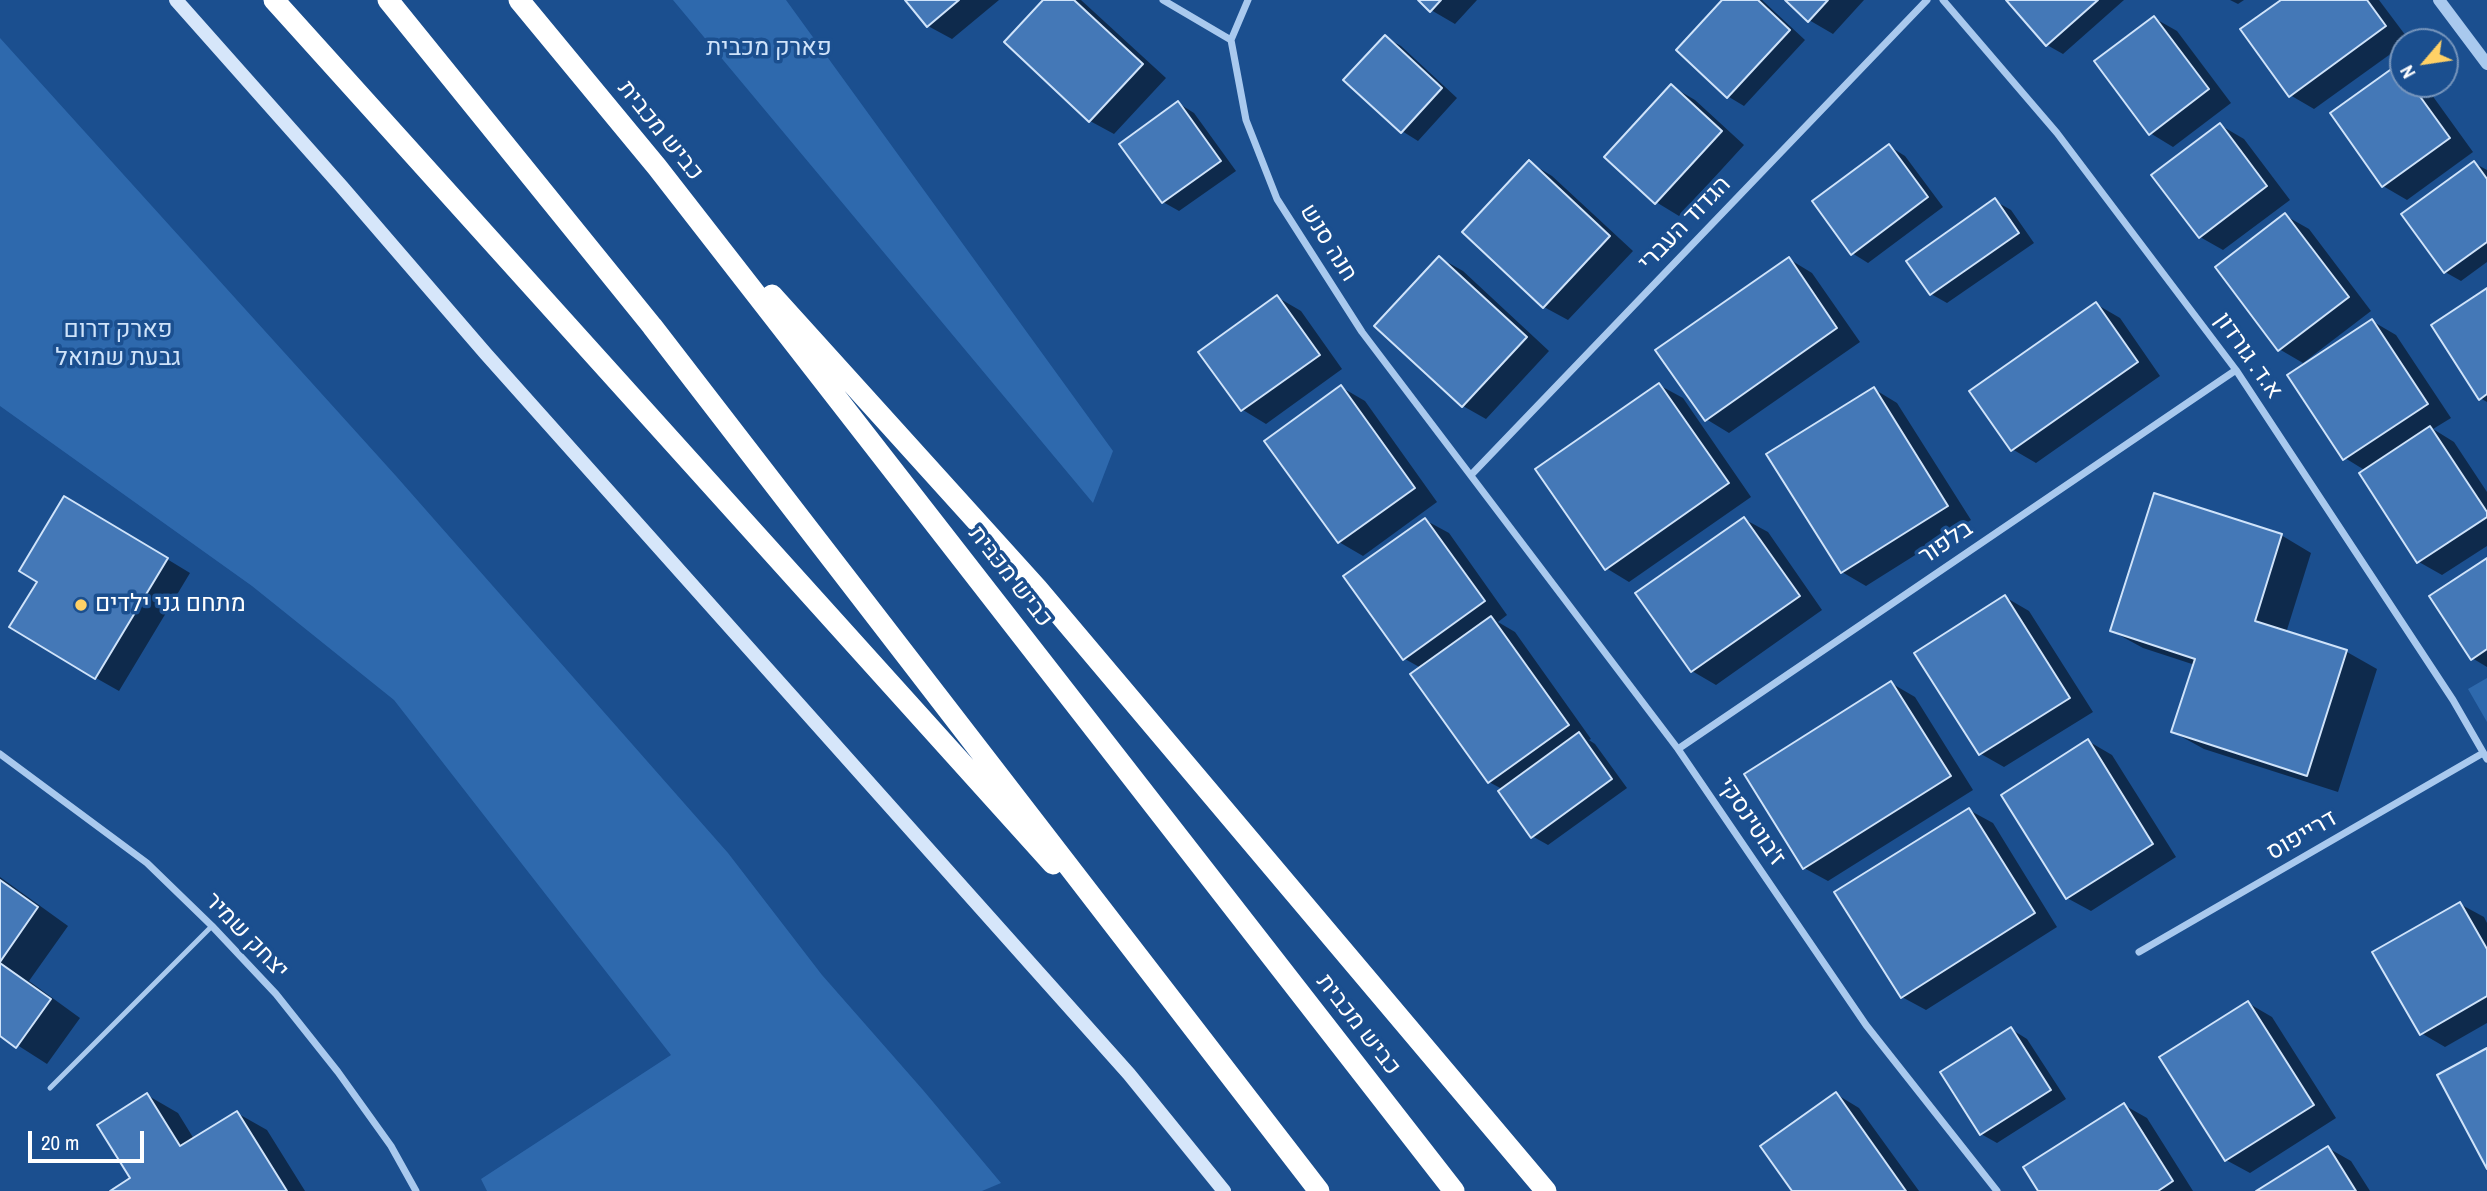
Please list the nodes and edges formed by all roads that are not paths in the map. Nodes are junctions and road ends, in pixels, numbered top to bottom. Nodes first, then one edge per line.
1 (176, 0) edge
2 (274, 0) edge
3 (388, 0) edge
4 (519, 0) edge
5 (1163, 0) edge
6 (1248, 0) edge
7 (1927, 0) edge
8 (1942, 0) edge
9 (2439, 0) edge
10 (1231, 40) junction
11 (2487, 64) edge
12 (657, 167) junction
13 (2236, 370) junction
14 (1472, 475) junction
15 (1678, 748) junction
16 (0, 754) edge
17 (2485, 756) edge
18 (212, 926) junction
19 (2139, 952) dead end
20 (1159, 983) junction
21 (50, 1088) dead end
22 (416, 1191) edge
23 (1224, 1191) edge
24 (1320, 1191) edge
25 (1454, 1191) edge
26 (1546, 1191) edge
27 (1997, 1191) edge

1 - 23 main road
2 - 20 highway
3 - 20 highway
4 - 12 highway, כביש מכבית
5 - 10 street
6 - 10 street
7 - 14 street, הגדוד העברי
8 - 13 street, א.ד. גורדון
9 - 11 street
10 - 14 street, חנה סנש
12 - 25 highway, כביש מכבית
12 - 26 highway
13 - 15 street, בלפור
13 - 17 street, א.ד. גורדון
14 - 15 street, ז'בוטינסקי
15 - 27 street, ז'בוטינסקי
16 - 18 street, יצחק שמיר
17 - 19 street, דרייפוס
18 - 21 lane
18 - 22 street, יצחק שמיר
20 - 24 highway

